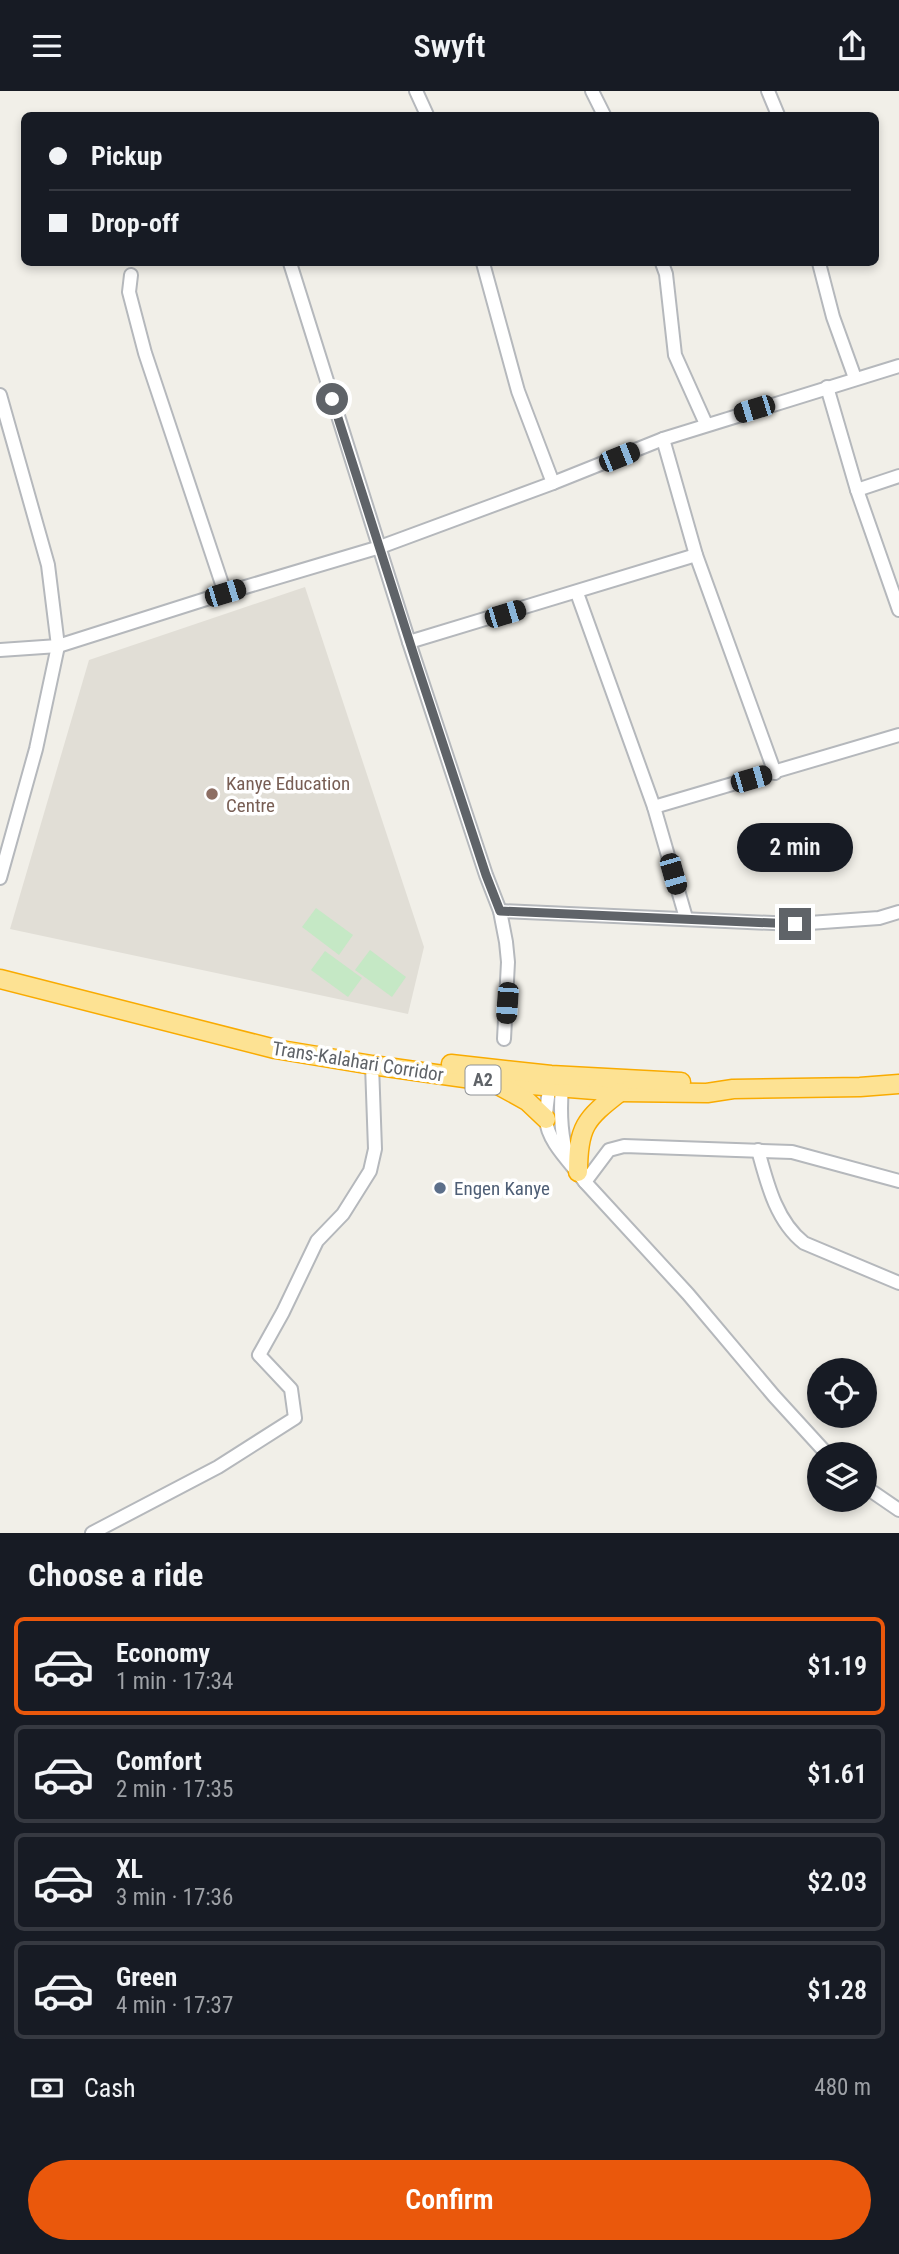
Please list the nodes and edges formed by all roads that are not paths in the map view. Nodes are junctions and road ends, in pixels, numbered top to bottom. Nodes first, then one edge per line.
1 (416, 91) edge
2 (592, 91) edge
3 (768, 91) edge
4 (426, 112) edge
5 (602, 112) edge
6 (777, 112) edge
7 (291, 266) edge
8 (484, 266) edge
9 (663, 266) edge
10 (820, 266) edge
11 (131, 275) dead end
12 (899, 366) edge
13 (855, 378) junction
14 (827, 387) junction
15 (0, 395) edge
16 (706, 424) junction
17 (663, 439) junction
18 (899, 476) edge
19 (553, 483) junction
20 (857, 490) junction
21 (380, 547) junction
22 (696, 555) junction
23 (225, 593) junction
24 (577, 593) junction
25 (899, 610) edge
26 (409, 642) junction
27 (58, 646) junction
28 (0, 650) edge
29 (899, 735) edge
30 (775, 773) junction
31 (654, 807) junction
32 (0, 878) edge
33 (500, 911) junction
34 (899, 912) edge
35 (686, 918) junction
36 (0, 979) edge
37 (236, 1038) junction
38 (504, 1039) dead end
39 (372, 1065) junction
40 (556, 1081) junction
41 (493, 1082) junction
42 (899, 1084) edge
43 (733, 1089) junction
44 (620, 1092) junction
45 (546, 1119) junction
46 (758, 1150) junction
47 (577, 1172) junction
48 (899, 1181) edge
49 (899, 1283) edge
50 (816, 1442) edge
51 (877, 1495) edge
52 (899, 1510) edge
53 (92, 1533) edge

1 - 4 street
2 - 5 street
3 - 6 street
7 - 21 street
8 - 19 street
9 - 16 street
10 - 13 street
11 - 23 street
12 - 13 street
13 - 14 street
14 - 16 street
14 - 20 street
15 - 27 street
16 - 17 street
17 - 19 street
17 - 22 street
18 - 20 street
19 - 21 street
20 - 25 street
21 - 23 street
21 - 26 street
22 - 24 street
22 - 30 street
23 - 27 street
24 - 26 street
24 - 31 street
26 - 33 street
27 - 28 street
27 - 32 street
29 - 30 street
30 - 31 street
31 - 35 street
33 - 35 street
33 - 38 street
34 - 35 street
36 - 37 highway, Trans-Kalahari Corridor / A2
37 - 39 highway, Trans-Kalahari Corridor / A2
37 - 40 highway, Trans-Kalahari Corridor / A2
39 - 41 highway, Trans-Kalahari Corridor / A2
39 - 53 street
40 - 41 highway, Trans-Kalahari Corridor / A2
40 - 43 highway, Trans-Kalahari Corridor / A2
40 - 44 highway, Trans-Kalahari Corridor / A2
40 - 45 street
40 - 47 street
41 - 45 highway
42 - 43 highway, Trans-Kalahari Corridor / A2
43 - 44 highway, Trans-Kalahari Corridor / A2
44 - 47 highway
45 - 47 street
46 - 47 street
46 - 48 street
46 - 49 street
47 - 50 street
51 - 52 street

